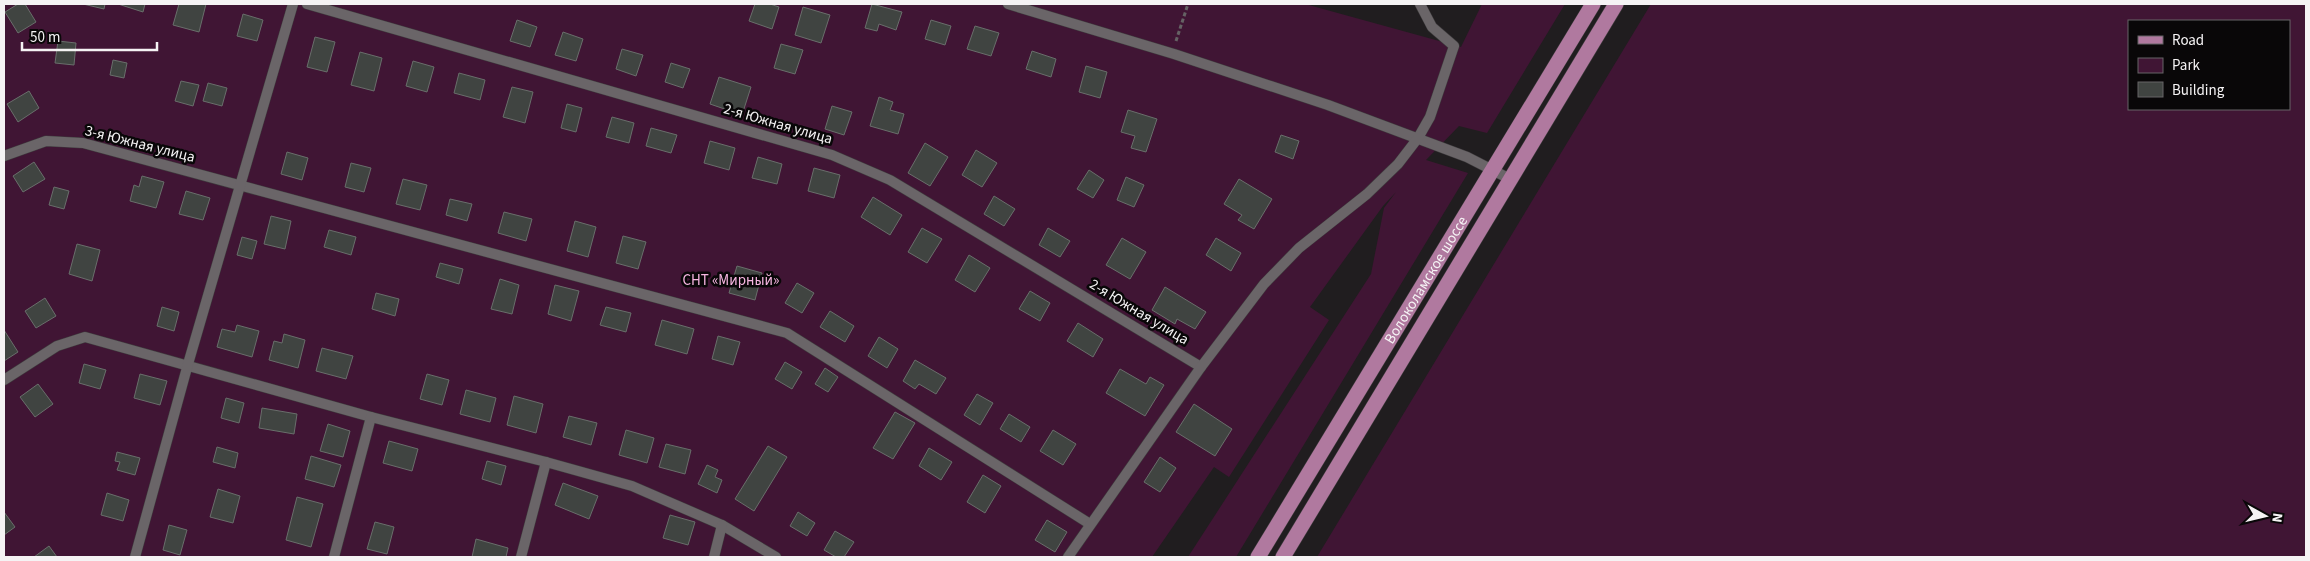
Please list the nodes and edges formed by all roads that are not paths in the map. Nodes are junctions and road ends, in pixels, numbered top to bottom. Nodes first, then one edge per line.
1 (293, 4) edge
2 (306, 4) edge
3 (1008, 4) edge
4 (1420, 4) edge
5 (1593, 4) edge
6 (1616, 4) edge
7 (1418, 138) junction
8 (4, 156) edge
9 (1493, 169) junction
10 (1510, 179) junction
11 (240, 185) junction
12 (188, 364) junction
13 (1201, 367) junction
14 (4, 380) edge
15 (371, 417) junction
16 (546, 462) junction
17 (1090, 524) junction
18 (722, 525) junction
19 (135, 557) edge
20 (334, 557) edge
21 (521, 557) edge
22 (714, 557) edge
23 (776, 557) edge
24 (1068, 557) edge
25 (1258, 557) edge
26 (1282, 557) edge

1 - 11 lane
2 - 13 lane, 2-я Южная улица
3 - 7 lane
4 - 7 lane
5 - 9 main road, Волоколамское шоссе
6 - 10 main road, Волоколамское шоссе
7 - 9 lane
7 - 13 lane
8 - 11 lane, 3-я Южная улица
9 - 10 lane
9 - 25 main road, Волоколамское шоссе
10 - 26 main road, Волоколамское шоссе
11 - 12 lane
11 - 17 lane, 3-я Южная улица
12 - 14 lane
12 - 15 lane
12 - 19 lane
13 - 17 lane
15 - 16 lane
15 - 20 lane
16 - 18 lane
16 - 21 lane
17 - 24 lane
18 - 22 lane
18 - 23 lane

